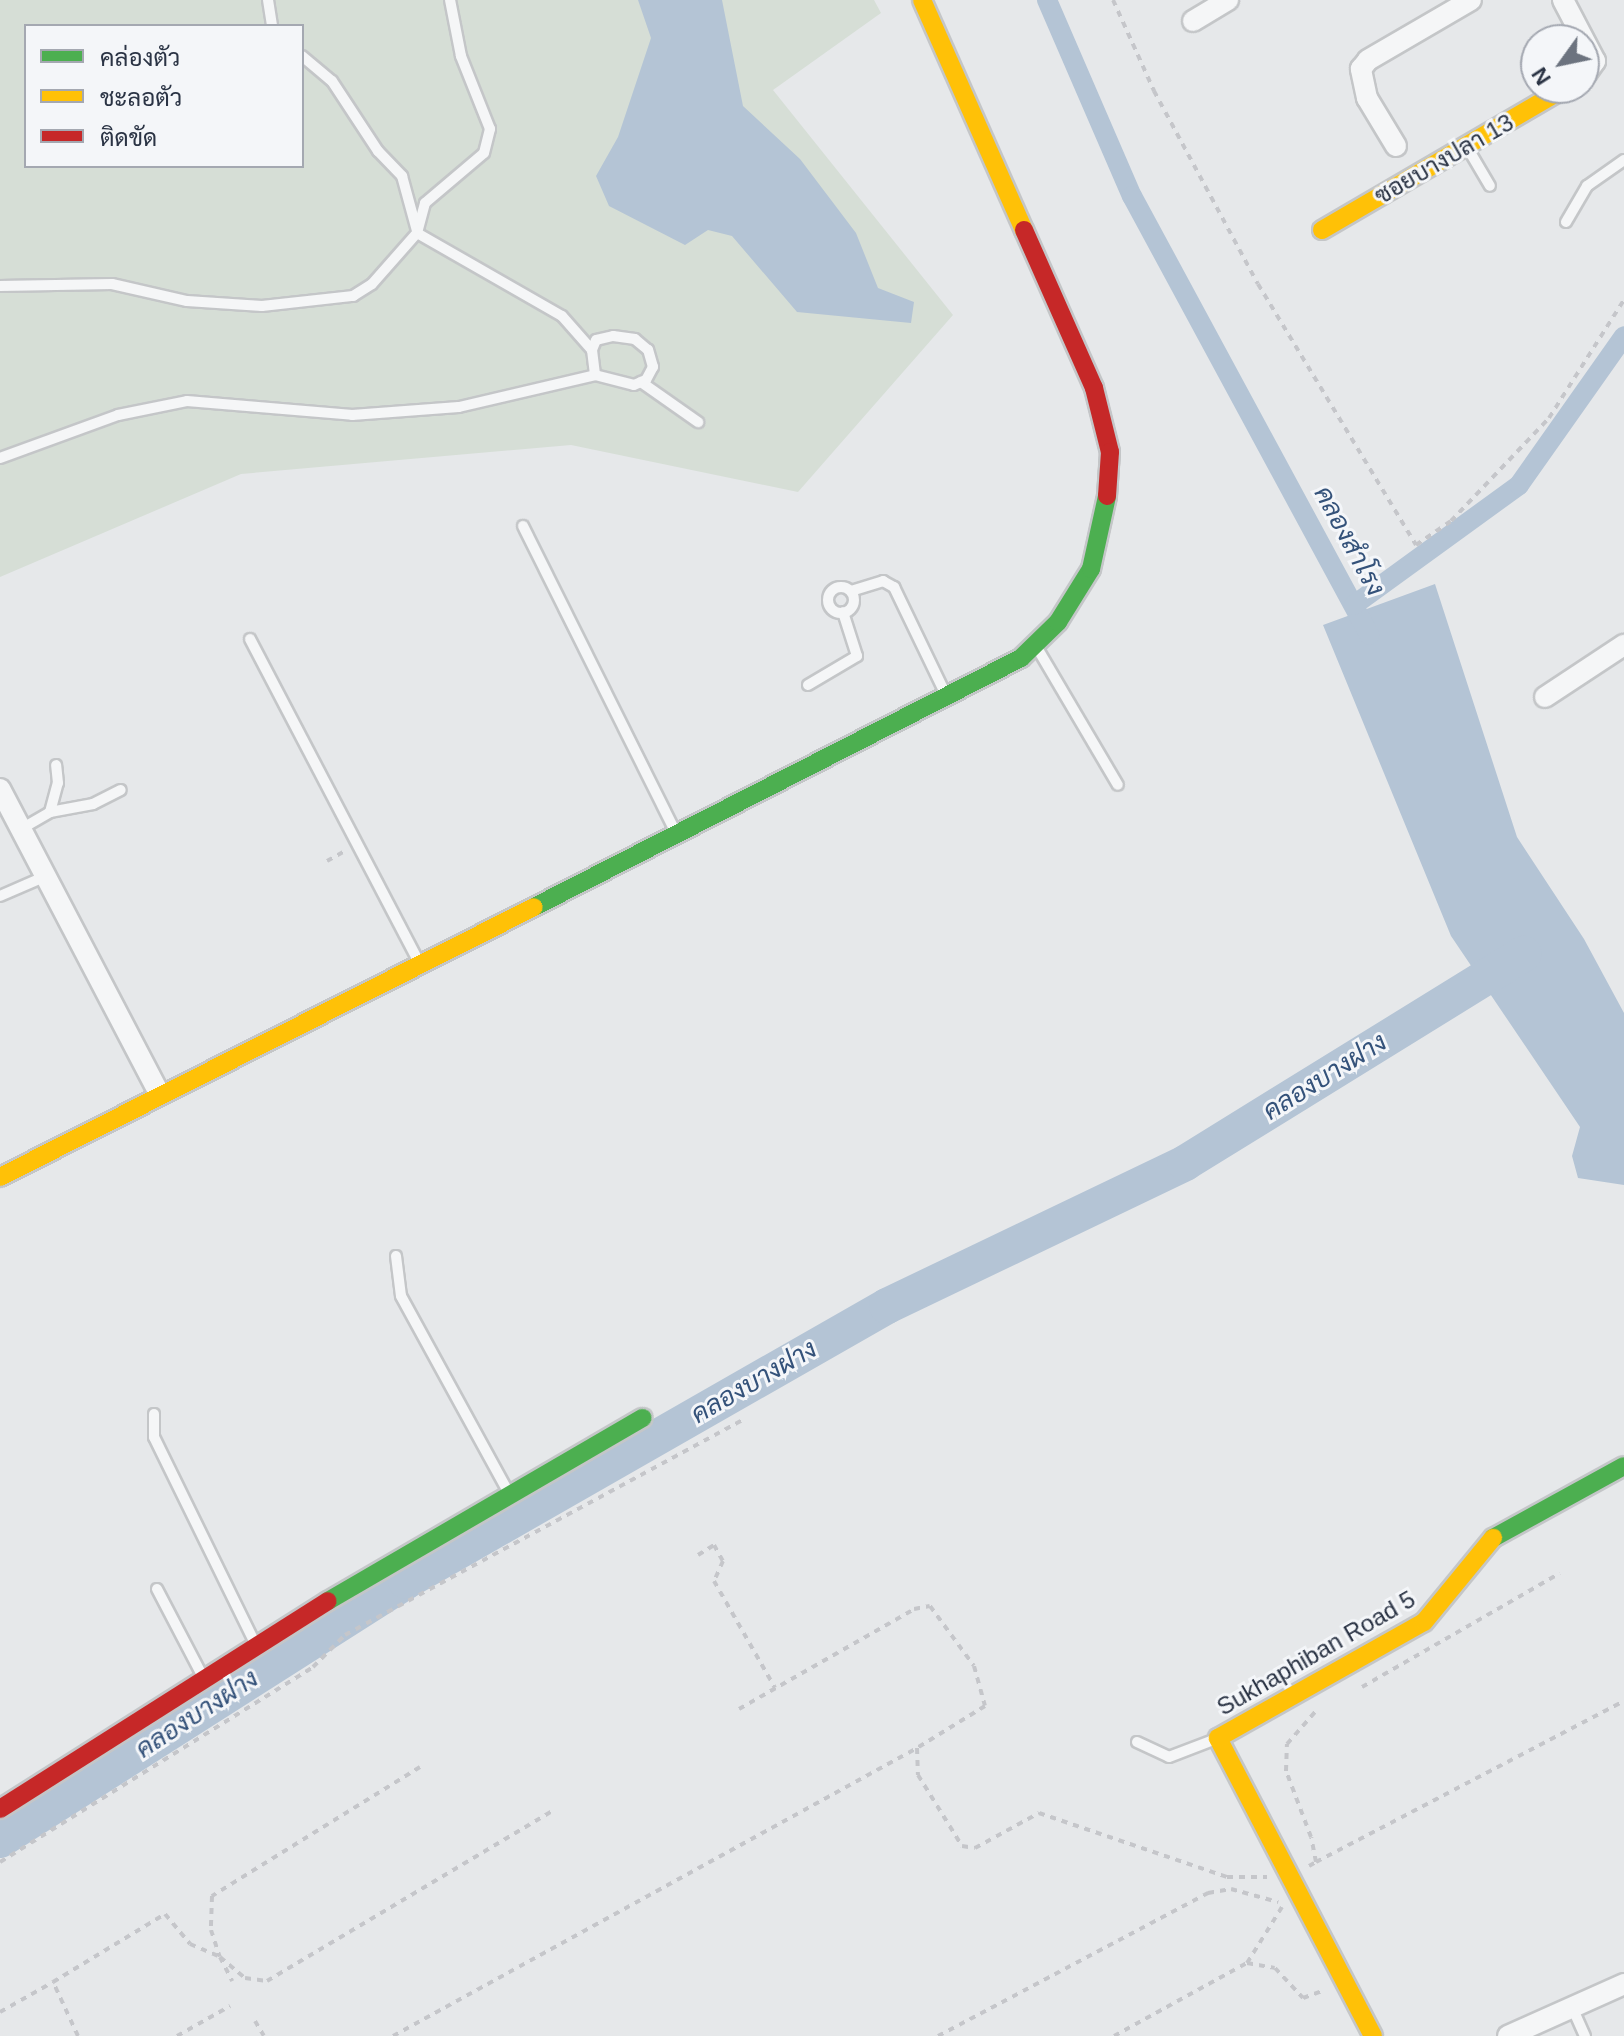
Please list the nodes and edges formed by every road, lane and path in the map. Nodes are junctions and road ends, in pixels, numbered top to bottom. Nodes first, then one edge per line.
1 (268, 0) edge
2 (450, 0) edge
3 (922, 0) edge
4 (1113, 0) edge
5 (1228, 0) edge
6 (1471, 0) edge
7 (1563, 0) edge
8 (1193, 21) dead end
9 (272, 24) edge
10 (1576, 24) edge
11 (304, 58) edge
12 (1538, 104) edge
13 (1396, 146) dead end
14 (1466, 146) junction
15 (1624, 160) edge
16 (1490, 186) dead end
17 (1566, 222) dead end
18 (1322, 230) dead end
19 (417, 233) junction
20 (0, 286) edge
21 (1624, 300) edge
22 (592, 350) junction
23 (595, 375) junction
24 (641, 382) junction
25 (698, 422) dead end
26 (0, 458) edge
27 (523, 526) dead end
28 (851, 591) junction
29 (843, 612) junction
30 (250, 639) dead end
31 (1624, 645) edge
32 (1036, 646) junction
33 (808, 685) dead end
34 (1545, 697) dead end
35 (948, 698) junction
36 (56, 765) dead end
37 (1118, 785) dead end
38 (0, 789) edge
39 (121, 790) dead end
40 (50, 812) junction
41 (21, 829) junction
42 (676, 833) junction
43 (357, 844) junction
44 (327, 861) dead end
45 (46, 876) junction
46 (0, 896) edge
47 (422, 968) junction
48 (160, 1095) junction
49 (0, 1177) edge
50 (396, 1256) dead end
51 (154, 1414) dead end
52 (643, 1418) dead end
53 (744, 1419) dead end
54 (1624, 1466) edge
55 (509, 1493) junction
56 (698, 1555) dead end
57 (1560, 1573) dead end
58 (157, 1589) dead end
59 (258, 1648) junction
60 (206, 1682) junction
61 (775, 1688) junction
62 (1352, 1692) dead end
63 (1624, 1701) edge
64 (1327, 1706) dead end
65 (739, 1709) dead end
66 (1218, 1738) junction
67 (1137, 1742) dead end
68 (917, 1748) junction
69 (420, 1767) dead end
70 (0, 1809) edge
71 (554, 1810) dead end
72 (0, 1862) edge
73 (1316, 1862) junction
74 (1288, 1878) junction
75 (220, 1957) junction
76 (1247, 1963) junction
77 (232, 1981) dead end
78 (53, 1982) junction
79 (1343, 1983) junction
80 (1624, 1984) edge
81 (230, 2006) dead end
82 (1572, 2007) junction
83 (0, 2012) edge
84 (255, 2021) dead end
85 (78, 2036) edge
86 (177, 2036) edge
87 (264, 2036) edge
88 (393, 2036) edge
89 (938, 2036) edge
90 (1114, 2036) edge
91 (1373, 2036) edge
92 (1508, 2036) edge
93 (1585, 2036) edge

1 - 9 lane
2 - 19 lane
3 - 32 street
4 - 21 path
5 - 8 street
6 - 13 street
7 - 10 street
11 - 19 lane
12 - 14 street, ซอยบางปลา 13
14 - 16 lane
14 - 18 street, ซอยบางปลา 13
15 - 17 lane
19 - 20 lane
19 - 22 lane
22 - 23 lane
22 - 24 lane
23 - 24 lane
23 - 26 lane
24 - 25 lane
27 - 42 lane
28 - 29 lane
28 - 29 lane
28 - 35 lane
29 - 33 lane
30 - 43 lane
31 - 34 street
32 - 35 street
32 - 37 lane
35 - 42 street
36 - 40 lane
38 - 41 street
39 - 40 lane
40 - 41 lane
41 - 45 street
42 - 47 street
43 - 44 path
43 - 47 lane
45 - 46 lane
45 - 48 street
47 - 48 street
48 - 49 street
50 - 55 lane
51 - 59 lane
52 - 55 street
53 - 72 path
54 - 66 street, Sukhaphiban Road 5
55 - 59 street
56 - 61 path
57 - 62 path
58 - 60 lane
59 - 60 street
60 - 70 street
61 - 65 path
61 - 68 path
63 - 73 path
64 - 73 path
66 - 67 lane
66 - 74 street, Sukhaphiban Road 5
68 - 74 path
68 - 88 path
69 - 75 path
71 - 75 path
73 - 74 path
74 - 79 street, Sukhaphiban Road 5
75 - 77 path
75 - 78 path
76 - 79 path
76 - 89 path
76 - 90 path
78 - 83 path
78 - 85 path
79 - 91 street, Sukhaphiban Road 5
80 - 82 street
81 - 86 path
82 - 92 street
82 - 93 lane
84 - 87 path

